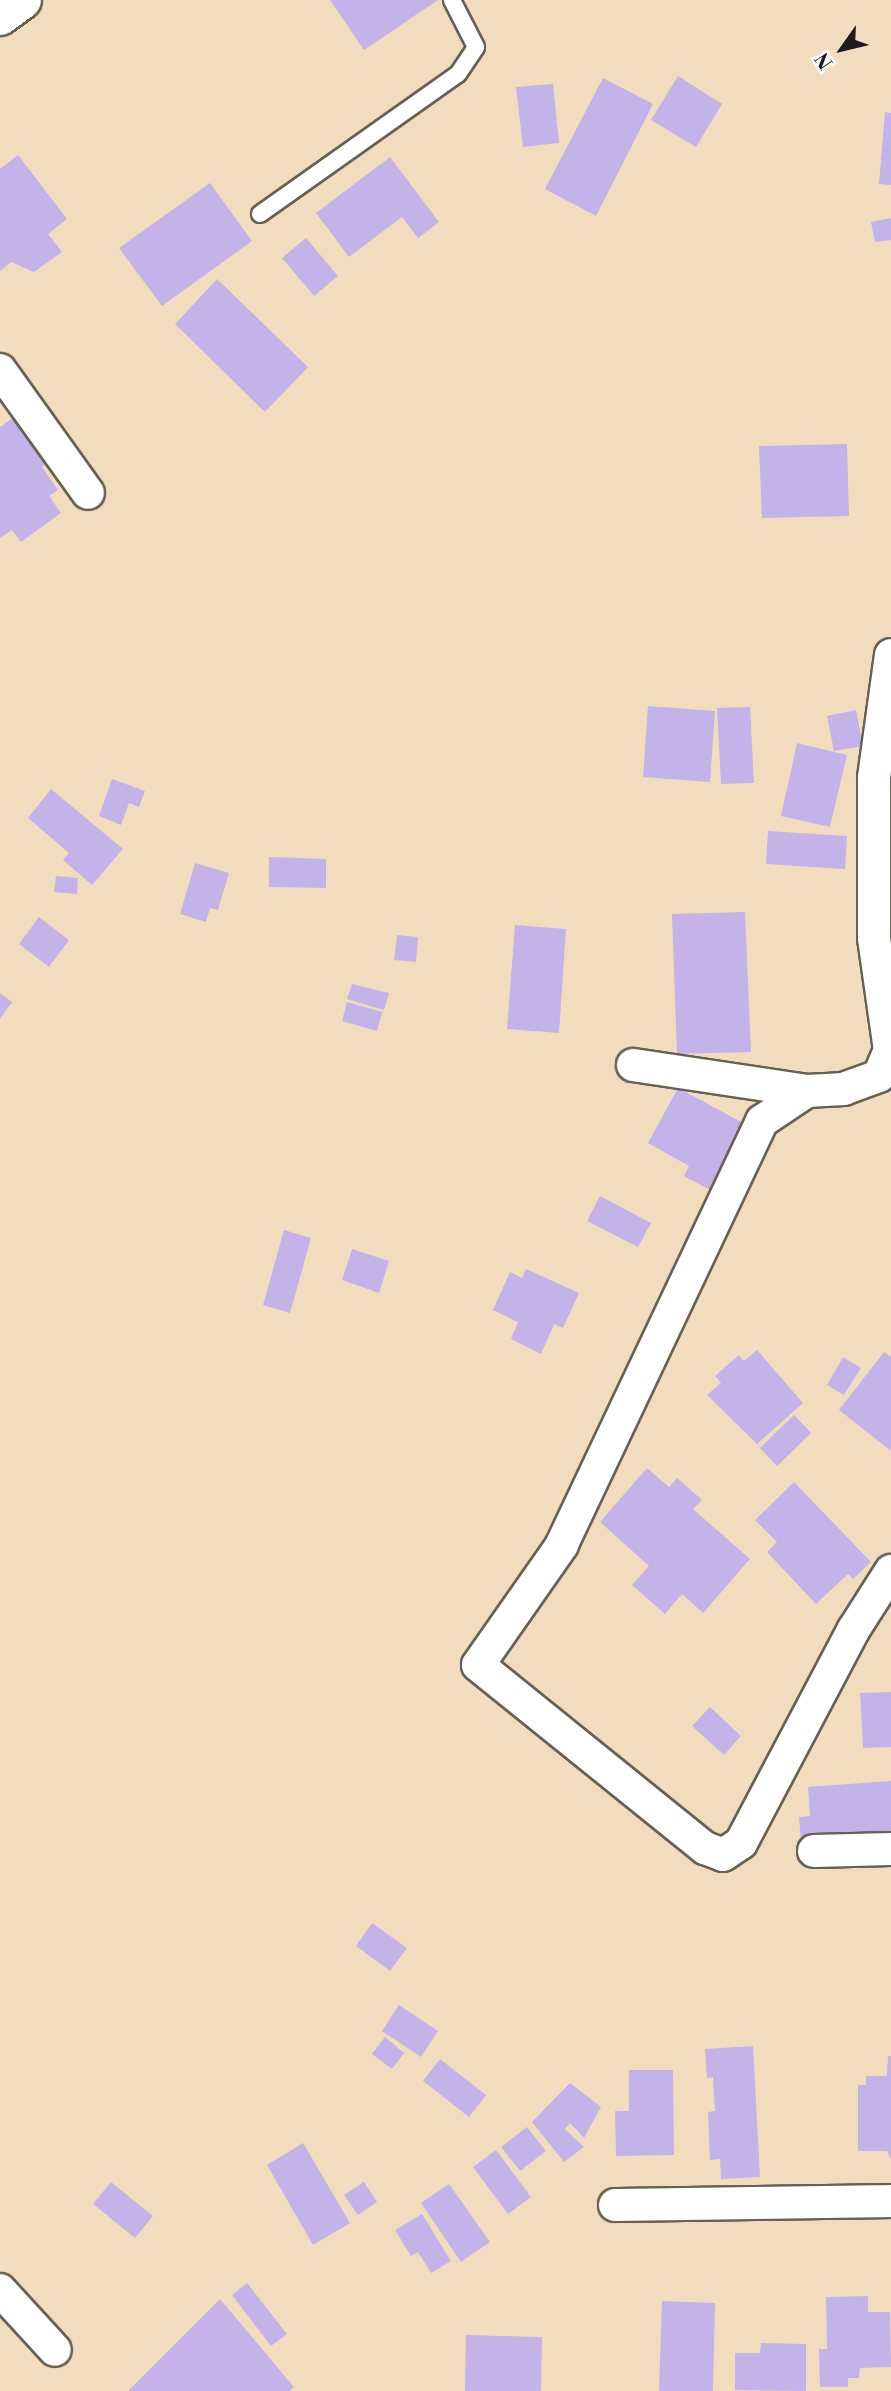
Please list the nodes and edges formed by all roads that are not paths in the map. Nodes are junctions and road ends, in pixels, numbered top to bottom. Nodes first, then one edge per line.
1 (22, 0) edge
2 (452, 0) edge
3 (0, 16) edge
4 (260, 214) dead end
5 (0, 370) edge
6 (88, 493) dead end
7 (891, 655) edge
8 (632, 1065) dead end
9 (807, 1091) junction
10 (891, 1571) edge
11 (891, 1849) edge
12 (814, 1851) dead end
13 (891, 2201) edge
14 (615, 2205) dead end
15 (0, 2290) edge
16 (55, 2350) dead end

1 - 3 main road
2 - 4 lane
5 - 6 street
7 - 9 street
8 - 9 street
9 - 10 street
11 - 12 street
13 - 14 street
15 - 16 street

